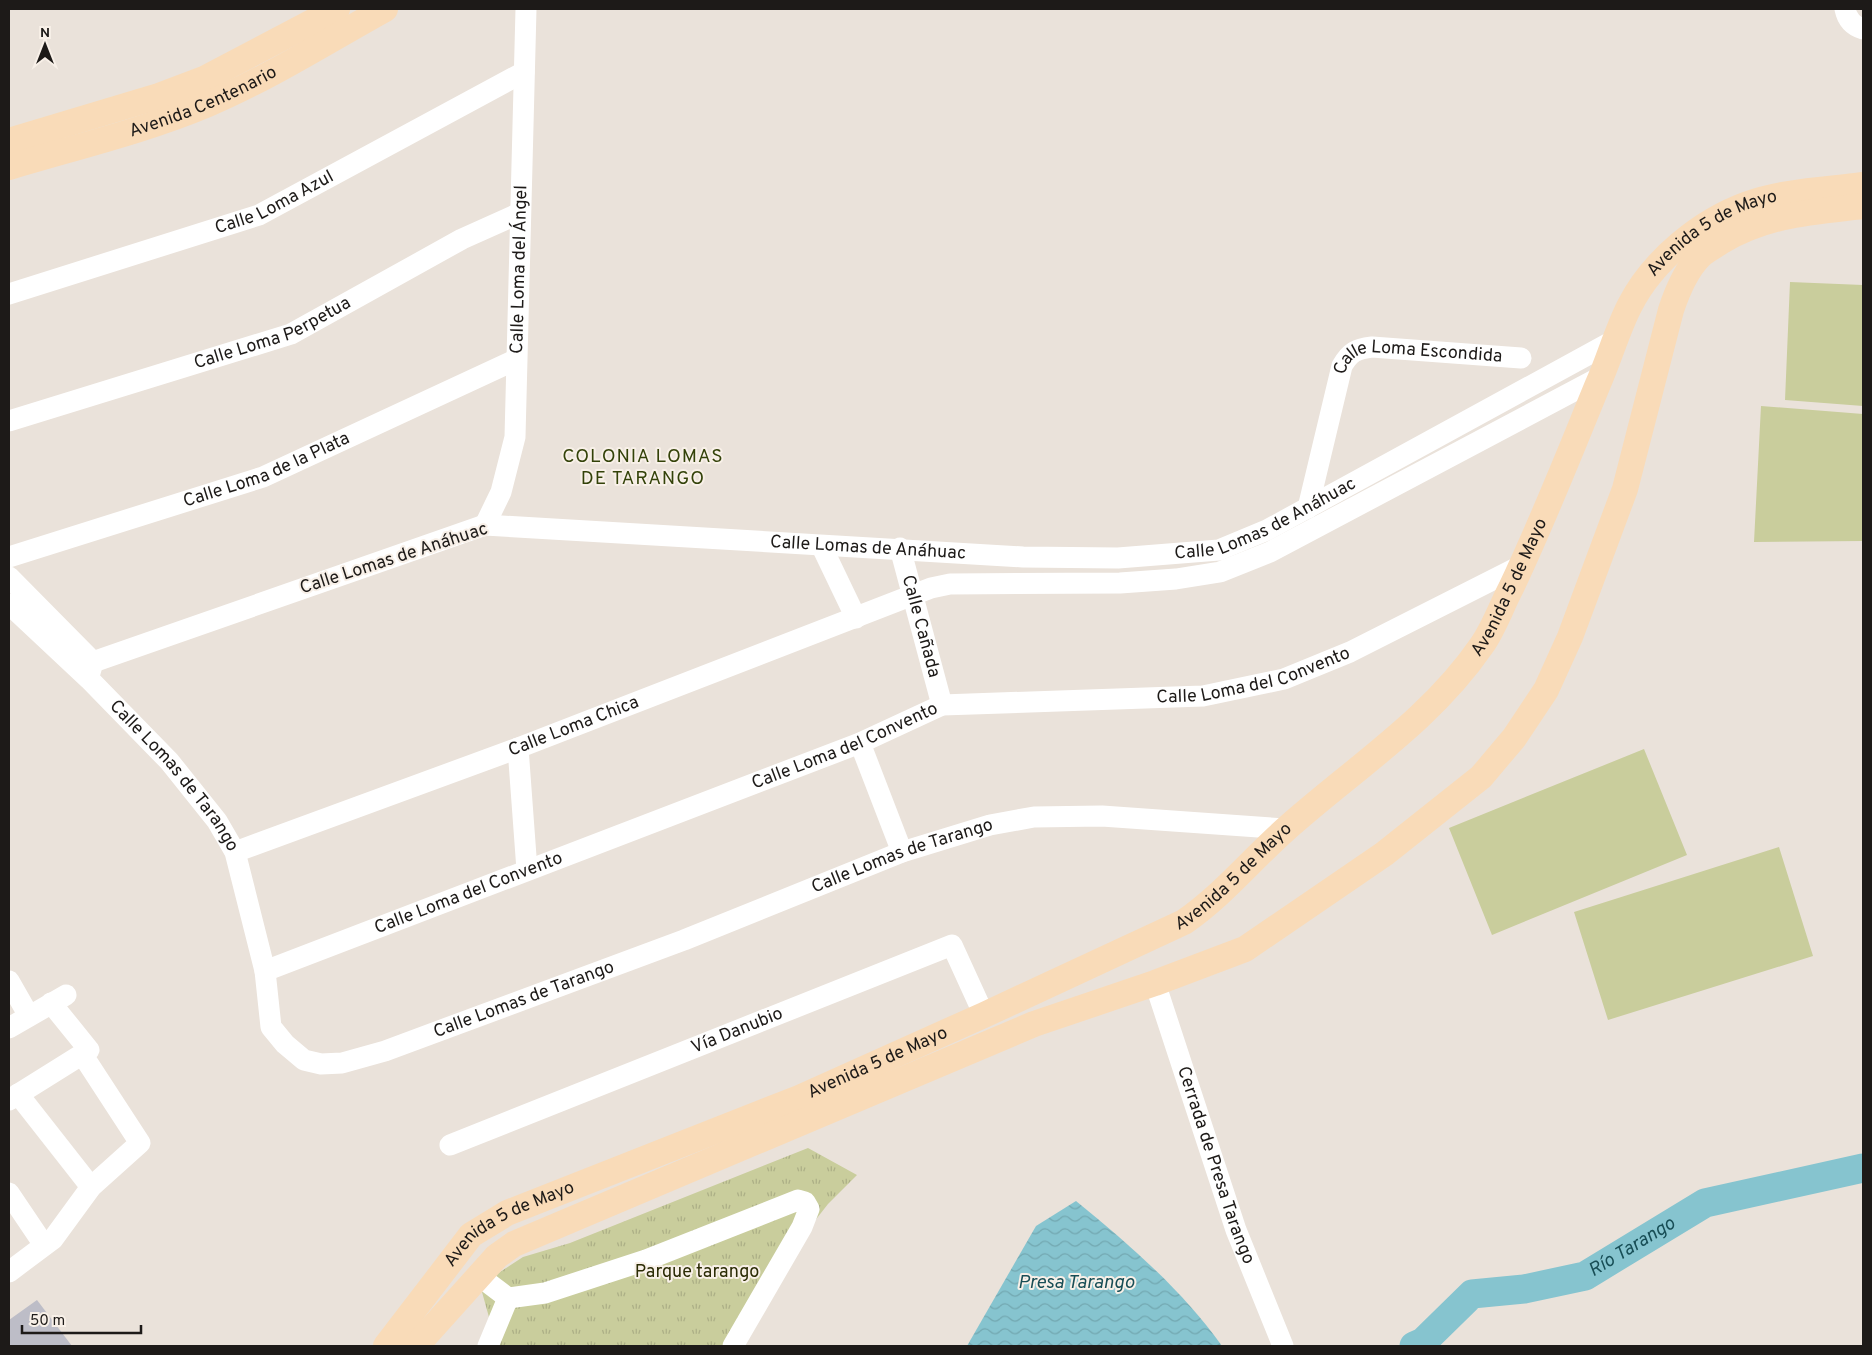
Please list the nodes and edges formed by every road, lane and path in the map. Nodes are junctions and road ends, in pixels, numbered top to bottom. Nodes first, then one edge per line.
1 (337, 9) edge
2 (385, 9) edge
3 (526, 9) edge
4 (1845, 9) edge
5 (1863, 29) edge
6 (524, 72) junction
7 (9, 140) edge
8 (9, 167) edge
9 (1863, 185) edge
10 (1863, 206) edge
11 (520, 213) junction
12 (1700, 256) junction
13 (9, 294) edge
14 (1613, 341) junction
15 (1521, 358) dead end
16 (515, 360) junction
17 (1602, 376) junction
18 (9, 421) edge
19 (1308, 508) junction
20 (485, 525) junction
21 (822, 546) junction
22 (900, 548) junction
23 (9, 557) edge
24 (1522, 565) junction
25 (9, 577) edge
26 (911, 597) junction
27 (9, 604) edge
28 (856, 618) junction
29 (91, 671) junction
30 (942, 705) junction
31 (860, 743) junction
32 (518, 748) junction
33 (1286, 829) junction
34 (235, 852) junction
35 (902, 852) junction
36 (527, 870) junction
37 (265, 971) junction
38 (9, 981) edge
39 (1155, 983) junction
40 (984, 1015) junction
41 (29, 1016) junction
42 (9, 1028) edge
43 (86, 1052) junction
44 (13, 1097) edge
45 (450, 1145) dead end
46 (91, 1187) junction
47 (9, 1193) edge
48 (44, 1245) junction
49 (9, 1272) edge
50 (479, 1276) junction
51 (508, 1298) junction
52 (386, 1346) edge
53 (416, 1346) edge
54 (488, 1346) edge
55 (733, 1346) edge
56 (1283, 1346) edge

1 - 7 main road, Avenida Centenario
2 - 8 main road, Avenida Centenario
3 - 6 street, Calle Loma del Ángel
4 - 5 street
6 - 11 street, Calle Loma del Ángel
6 - 13 street, Calle Loma Azul
9 - 14 main road, Avenida 5 de Mayo
10 - 12 main road, Avenida 5 de Mayo
11 - 16 street, Calle Loma del Ángel
11 - 18 street, Calle Loma Perpetua
12 - 17 main road
12 - 39 main road, Avenida 5 de Mayo
14 - 17 main road, Avenida 5 de Mayo
14 - 19 street, Calle Lomas de Anáhuac
15 - 19 street, Calle Loma Escondida
16 - 20 street, Calle Loma del Ángel
16 - 23 street, Calle Loma de la Plata
17 - 24 main road, Avenida 5 de Mayo
17 - 26 street, Calle Lomas de Anáhuac
19 - 22 street, Calle Lomas de Anáhuac
20 - 21 street, Calle Lomas de Anáhuac
20 - 29 street, Calle Lomas de Anáhuac
21 - 22 street, Calle Lomas de Anáhuac
21 - 28 street
22 - 26 street, Calle Cañada
24 - 30 street, Calle Loma del Convento
24 - 33 main road, Avenida 5 de Mayo
25 - 29 street
26 - 28 street, Calle Loma Chica
26 - 30 street, Calle Cañada
27 - 29 street, Calle Lomas de Tarango
28 - 32 street, Calle Loma Chica
29 - 34 street, Calle Lomas de Tarango
30 - 31 street, Calle Loma del Convento
31 - 35 street
31 - 36 street, Calle Loma del Convento
32 - 34 street, Calle Loma Chica
32 - 36 street
33 - 35 street, Calle Lomas de Tarango
33 - 40 main road, Avenida 5 de Mayo
34 - 37 street, Calle Lomas de Tarango
35 - 37 street, Calle Lomas de Tarango
36 - 37 street, Calle Loma del Convento
38 - 41 street
39 - 50 main road, Avenida 5 de Mayo
39 - 56 street, Cerrada de Presa Tarango
40 - 45 street, Vía Danubio
40 - 52 main road, Avenida 5 de Mayo
41 - 42 street
41 - 43 street
43 - 44 street
43 - 46 street
44 - 46 street
46 - 48 street
47 - 48 street
48 - 49 street
50 - 51 street
50 - 53 main road, Avenida 5 de Mayo
51 - 54 street
51 - 55 street

